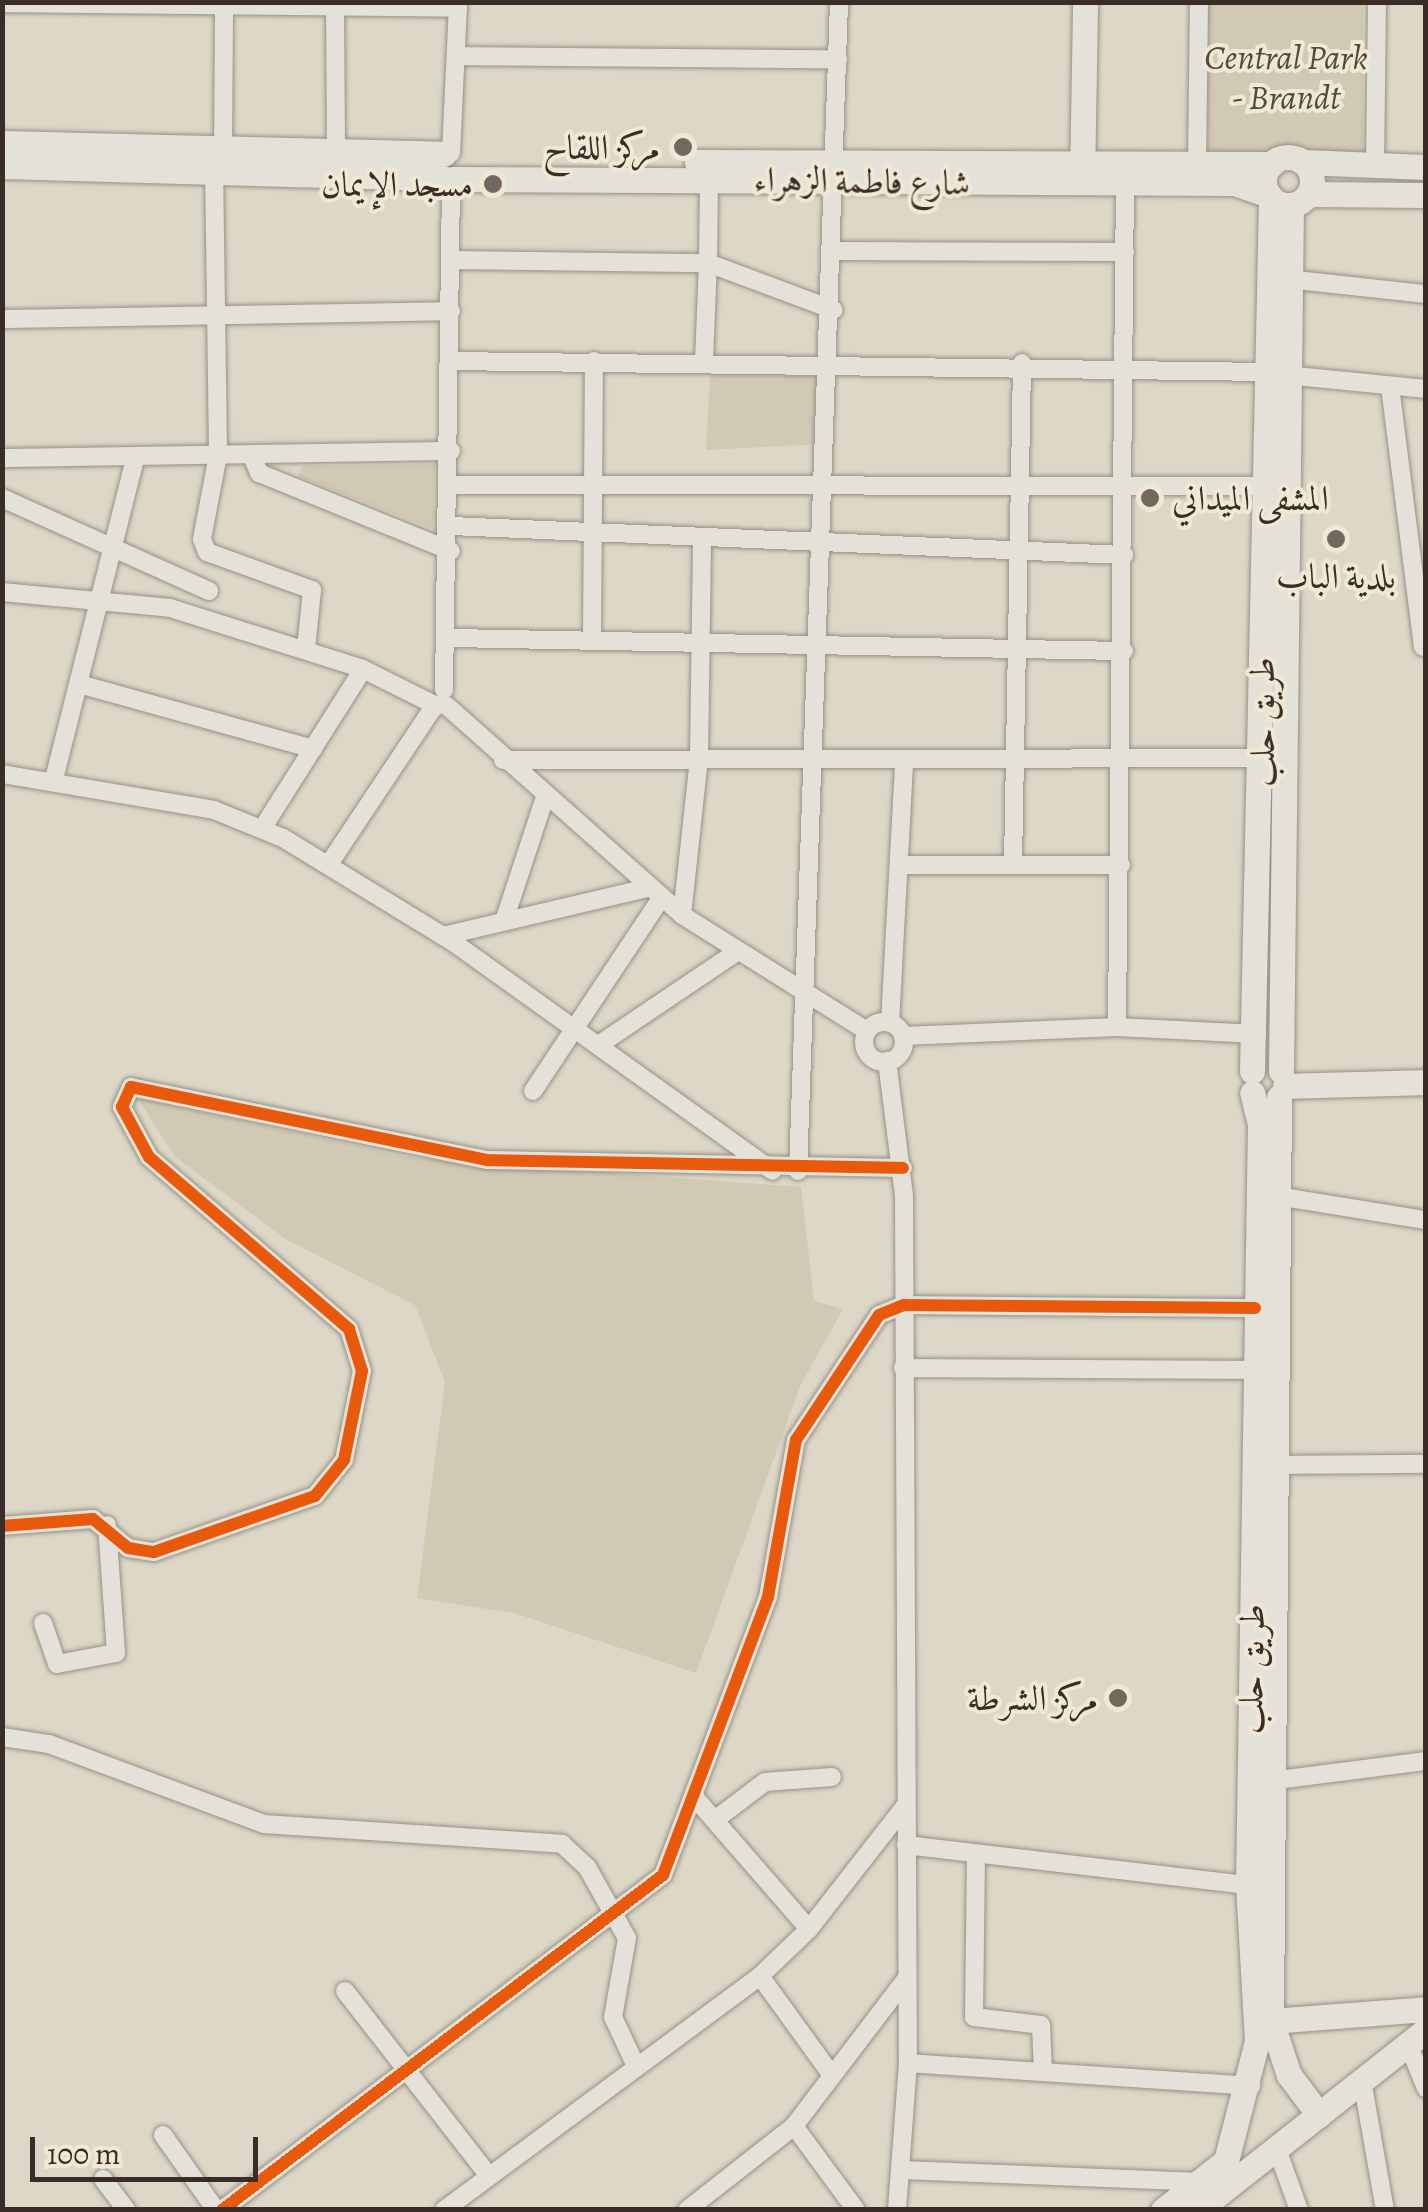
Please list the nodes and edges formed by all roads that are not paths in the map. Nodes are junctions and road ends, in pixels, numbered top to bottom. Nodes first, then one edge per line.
1 (839, 2) edge
2 (1084, 2) edge
3 (1200, 2) edge
4 (1377, 2) edge
5 (2, 3) edge
6 (126, 4) edge
7 (323, 5) edge
8 (458, 5) edge
9 (224, 6) junction
10 (458, 56) junction
11 (838, 58) junction
12 (2, 143) edge
13 (336, 154) junction
14 (217, 161) junction
15 (1303, 162) junction
16 (1197, 164) junction
17 (1272, 164) junction
18 (2, 166) edge
19 (1376, 166) junction
20 (450, 167) junction
21 (1426, 168) edge
22 (837, 171) junction
23 (1082, 174) junction
24 (1125, 174) junction
25 (709, 179) junction
26 (1426, 195) edge
27 (1285, 198) junction
28 (836, 251) junction
29 (1125, 252) junction
30 (450, 260) junction
31 (708, 263) junction
32 (1288, 279) junction
33 (1426, 294) edge
34 (834, 310) junction
35 (450, 311) junction
36 (218, 315) junction
37 (2, 318) edge
38 (834, 360) junction
39 (450, 361) junction
40 (594, 361) junction
41 (704, 361) junction
42 (1022, 364) junction
43 (1124, 365) junction
44 (1275, 373) junction
45 (1390, 386) junction
46 (1426, 389) edge
47 (451, 451) junction
48 (252, 454) junction
49 (218, 455) junction
50 (136, 456) junction
51 (2, 458) edge
52 (451, 485) junction
53 (1124, 486) junction
54 (1263, 486) junction
55 (593, 488) junction
56 (1020, 488) junction
57 (827, 491) junction
58 (2, 498) edge
59 (450, 526) junction
60 (592, 532) junction
61 (702, 537) junction
62 (824, 542) junction
63 (115, 549) junction
64 (451, 551) junction
65 (1018, 551) junction
66 (1124, 555) junction
67 (208, 591) dead end
68 (2, 592) edge
69 (102, 600) junction
70 (451, 638) junction
71 (592, 640) junction
72 (698, 642) junction
73 (821, 645) junction
74 (1423, 647) dead end
75 (306, 649) junction
76 (1017, 649) junction
77 (1124, 651) junction
78 (363, 670) junction
79 (79, 684) junction
80 (441, 702) junction
81 (313, 749) junction
82 (700, 758) junction
83 (1262, 758) junction
84 (502, 760) junction
85 (814, 760) junction
86 (904, 760) junction
87 (1015, 760) junction
88 (1123, 760) junction
89 (2, 774) edge
90 (54, 779) junction
91 (544, 800) junction
92 (262, 829) junction
93 (329, 864) junction
94 (902, 864) junction
95 (1013, 864) junction
96 (1121, 866) junction
97 (654, 893) junction
98 (682, 915) junction
99 (505, 918) junction
100 (444, 936) junction
101 (738, 951) junction
102 (799, 986) junction
103 (577, 1027) junction
104 (1117, 1027) junction
105 (896, 1030) junction
106 (867, 1031) junction
107 (1257, 1034) junction
108 (600, 1044) junction
109 (887, 1061) junction
110 (1252, 1082) junction
111 (1426, 1082) edge
112 (1282, 1085) junction
113 (533, 1091) dead end
114 (903, 1168) junction
115 (774, 1171) junction
116 (798, 1171) junction
117 (1277, 1196) junction
118 (1426, 1220) edge
119 (904, 1304) junction
120 (1256, 1308) junction
121 (903, 1368) junction
122 (1255, 1370) junction
123 (1426, 1464) edge
124 (1273, 1465) junction
125 (107, 1525) junction
126 (2, 1526) edge
127 (42, 1624) dead end
128 (2, 1737) edge
129 (1426, 1761) edge
130 (832, 1777) dead end
131 (1270, 1781) junction
132 (696, 1799) junction
133 (904, 1806) junction
134 (720, 1816) junction
135 (906, 1846) junction
136 (976, 1854) junction
137 (1248, 1885) junction
138 (615, 1916) junction
139 (810, 1929) junction
140 (760, 1976) junction
141 (906, 1979) junction
142 (346, 1991) dead end
143 (1426, 2008) edge
144 (1270, 2035) junction
145 (1417, 2037) edge
146 (908, 2063) junction
147 (636, 2066) junction
148 (406, 2068) junction
149 (1044, 2072) junction
150 (831, 2074) junction
151 (1362, 2080) junction
152 (1251, 2086) junction
153 (1426, 2088) edge
154 (1319, 2115) junction
155 (794, 2126) junction
156 (163, 2135) dead end
157 (1277, 2148) junction
158 (1236, 2168) junction
159 (905, 2170) junction
160 (489, 2176) junction
161 (103, 2179) dead end
162 (1205, 2200) edge
163 (126, 2210) edge
164 (219, 2210) edge
165 (444, 2210) edge
166 (687, 2210) edge
167 (856, 2210) edge
168 (897, 2210) edge
169 (1163, 2210) edge
170 (1300, 2210) edge
171 (1385, 2210) edge

1 - 11 street
2 - 23 main road
3 - 16 street
4 - 19 street
5 - 6 street
6 - 9 street
7 - 8 street
7 - 9 street
7 - 13 street
8 - 10 street
9 - 14 street
10 - 11 street
10 - 20 street
11 - 22 street
12 - 14 main road, شارع فاطمة الزهراء
13 - 14 main road, شارع فاطمة الزهراء
13 - 20 main road, شارع فاطمة الزهراء
14 - 18 main road, شارع فاطمة الزهراء
14 - 20 main road, شارع فاطمة الزهراء
14 - 36 street
15 - 17 main road, شارع فاطمة الزهراء
15 - 19 main road, شارع فاطمة الزهراء
15 - 27 main road
16 - 17 main road, شارع فاطمة الزهراء
16 - 24 main road, شارع فاطمة الزهراء
17 - 27 main road
19 - 21 main road, شارع فاطمة الزهراء
20 - 22 main road, شارع فاطمة الزهراء
20 - 25 main road, شارع فاطمة الزهراء
20 - 30 street
22 - 23 main road, شارع فاطمة الزهراء
22 - 25 main road, شارع فاطمة الزهراء
22 - 28 street
23 - 24 main road, شارع فاطمة الزهراء
24 - 27 main road, شارع فاطمة الزهراء
24 - 29 street
25 - 31 street
26 - 27 main road, شارع فاطمة الزهراء
27 - 32 main road
27 - 44 main road
28 - 29 street
28 - 34 street
29 - 43 street
30 - 31 street
30 - 35 street
31 - 34 street
31 - 41 street
32 - 33 street
32 - 44 main road
34 - 38 street
35 - 36 street
35 - 39 street
36 - 37 street
36 - 49 street
38 - 41 street
38 - 42 street
38 - 57 street
39 - 40 street
39 - 47 street
40 - 41 street
40 - 55 street
42 - 43 street
42 - 56 street
43 - 44 street
43 - 53 street
44 - 45 street
44 - 54 main road, طريق حلب
44 - 112 main road
45 - 46 street
45 - 74 street
47 - 48 street
47 - 52 street
48 - 49 street
48 - 64 street
49 - 50 street
49 - 75 street
50 - 51 street
50 - 63 street
52 - 55 street
52 - 59 street
53 - 54 street
53 - 56 street
53 - 66 street
54 - 83 main road, طريق حلب
55 - 57 street
55 - 60 street
56 - 57 street
56 - 65 street
57 - 62 street
58 - 63 street
59 - 60 street
59 - 64 street
60 - 61 street
60 - 71 street
61 - 62 street
61 - 72 street
62 - 65 street
62 - 73 street
63 - 67 street
63 - 69 street
64 - 70 street
65 - 66 street
65 - 76 street
66 - 77 street
68 - 69 street
69 - 75 street
69 - 79 street
70 - 71 street
70 - 80 street
71 - 72 street
72 - 73 street
72 - 82 street
73 - 76 street
73 - 85 street
75 - 78 street
76 - 77 street
76 - 87 street
77 - 88 street
78 - 80 street
78 - 81 street
79 - 81 street
79 - 90 street
80 - 84 street
80 - 93 street
81 - 92 street
82 - 84 street
82 - 85 street
82 - 98 street
83 - 88 street
83 - 107 main road, طريق حلب
84 - 91 street
85 - 86 street
85 - 102 street
86 - 87 street
86 - 94 street
87 - 88 street
87 - 95 street
88 - 96 street
89 - 90 street
90 - 92 street
91 - 97 street
91 - 99 street
92 - 93 street
93 - 100 street
94 - 95 street
94 - 105 street
95 - 96 street
96 - 104 street
97 - 98 street
97 - 99 street
97 - 103 street
98 - 101 street
99 - 100 street
100 - 103 street
101 - 102 street
101 - 108 street
102 - 106 street
102 - 116 street
103 - 108 street
103 - 113 street
104 - 105 street
104 - 107 street
105 - 106 street
105 - 109 street
106 - 109 street
107 - 110 main road, طريق حلب
108 - 115 street
109 - 114 street
110 - 112 main road
110 - 120 main road, طريق حلب
111 - 112 main road
112 - 117 main road
114 - 116 street
114 - 119 street
115 - 116 street
115 - 125 street
117 - 118 street
117 - 124 main road
119 - 120 street
119 - 121 street
119 - 132 street
120 - 122 main road, طريق حلب
121 - 122 street
121 - 133 street
122 - 137 main road, طريق حلب
123 - 124 street
124 - 131 main road
125 - 126 street
125 - 127 street
128 - 138 street
129 - 131 street
130 - 134 street
131 - 144 main road
132 - 134 street
132 - 138 street
133 - 135 street
133 - 139 street
134 - 139 street
135 - 136 street
135 - 141 street
136 - 137 street
136 - 149 street
137 - 144 main road, طريق حلب
138 - 147 street
138 - 148 street
139 - 140 street
140 - 147 street
140 - 150 street
141 - 146 street
141 - 150 street
142 - 148 street
143 - 144 main road
144 - 152 main road, طريق حلب
144 - 154 main road
145 - 151 main road
145 - 153 street
146 - 149 street
146 - 159 street
147 - 160 street
148 - 160 street
148 - 164 street
149 - 152 street
150 - 155 street
151 - 154 main road
151 - 171 street
152 - 158 main road, طريق حلب
154 - 157 main road
155 - 166 street
155 - 167 street
156 - 164 street
157 - 158 main road
157 - 170 street
158 - 162 main road
159 - 162 street
159 - 168 street
160 - 165 street
161 - 163 street
162 - 169 main road

